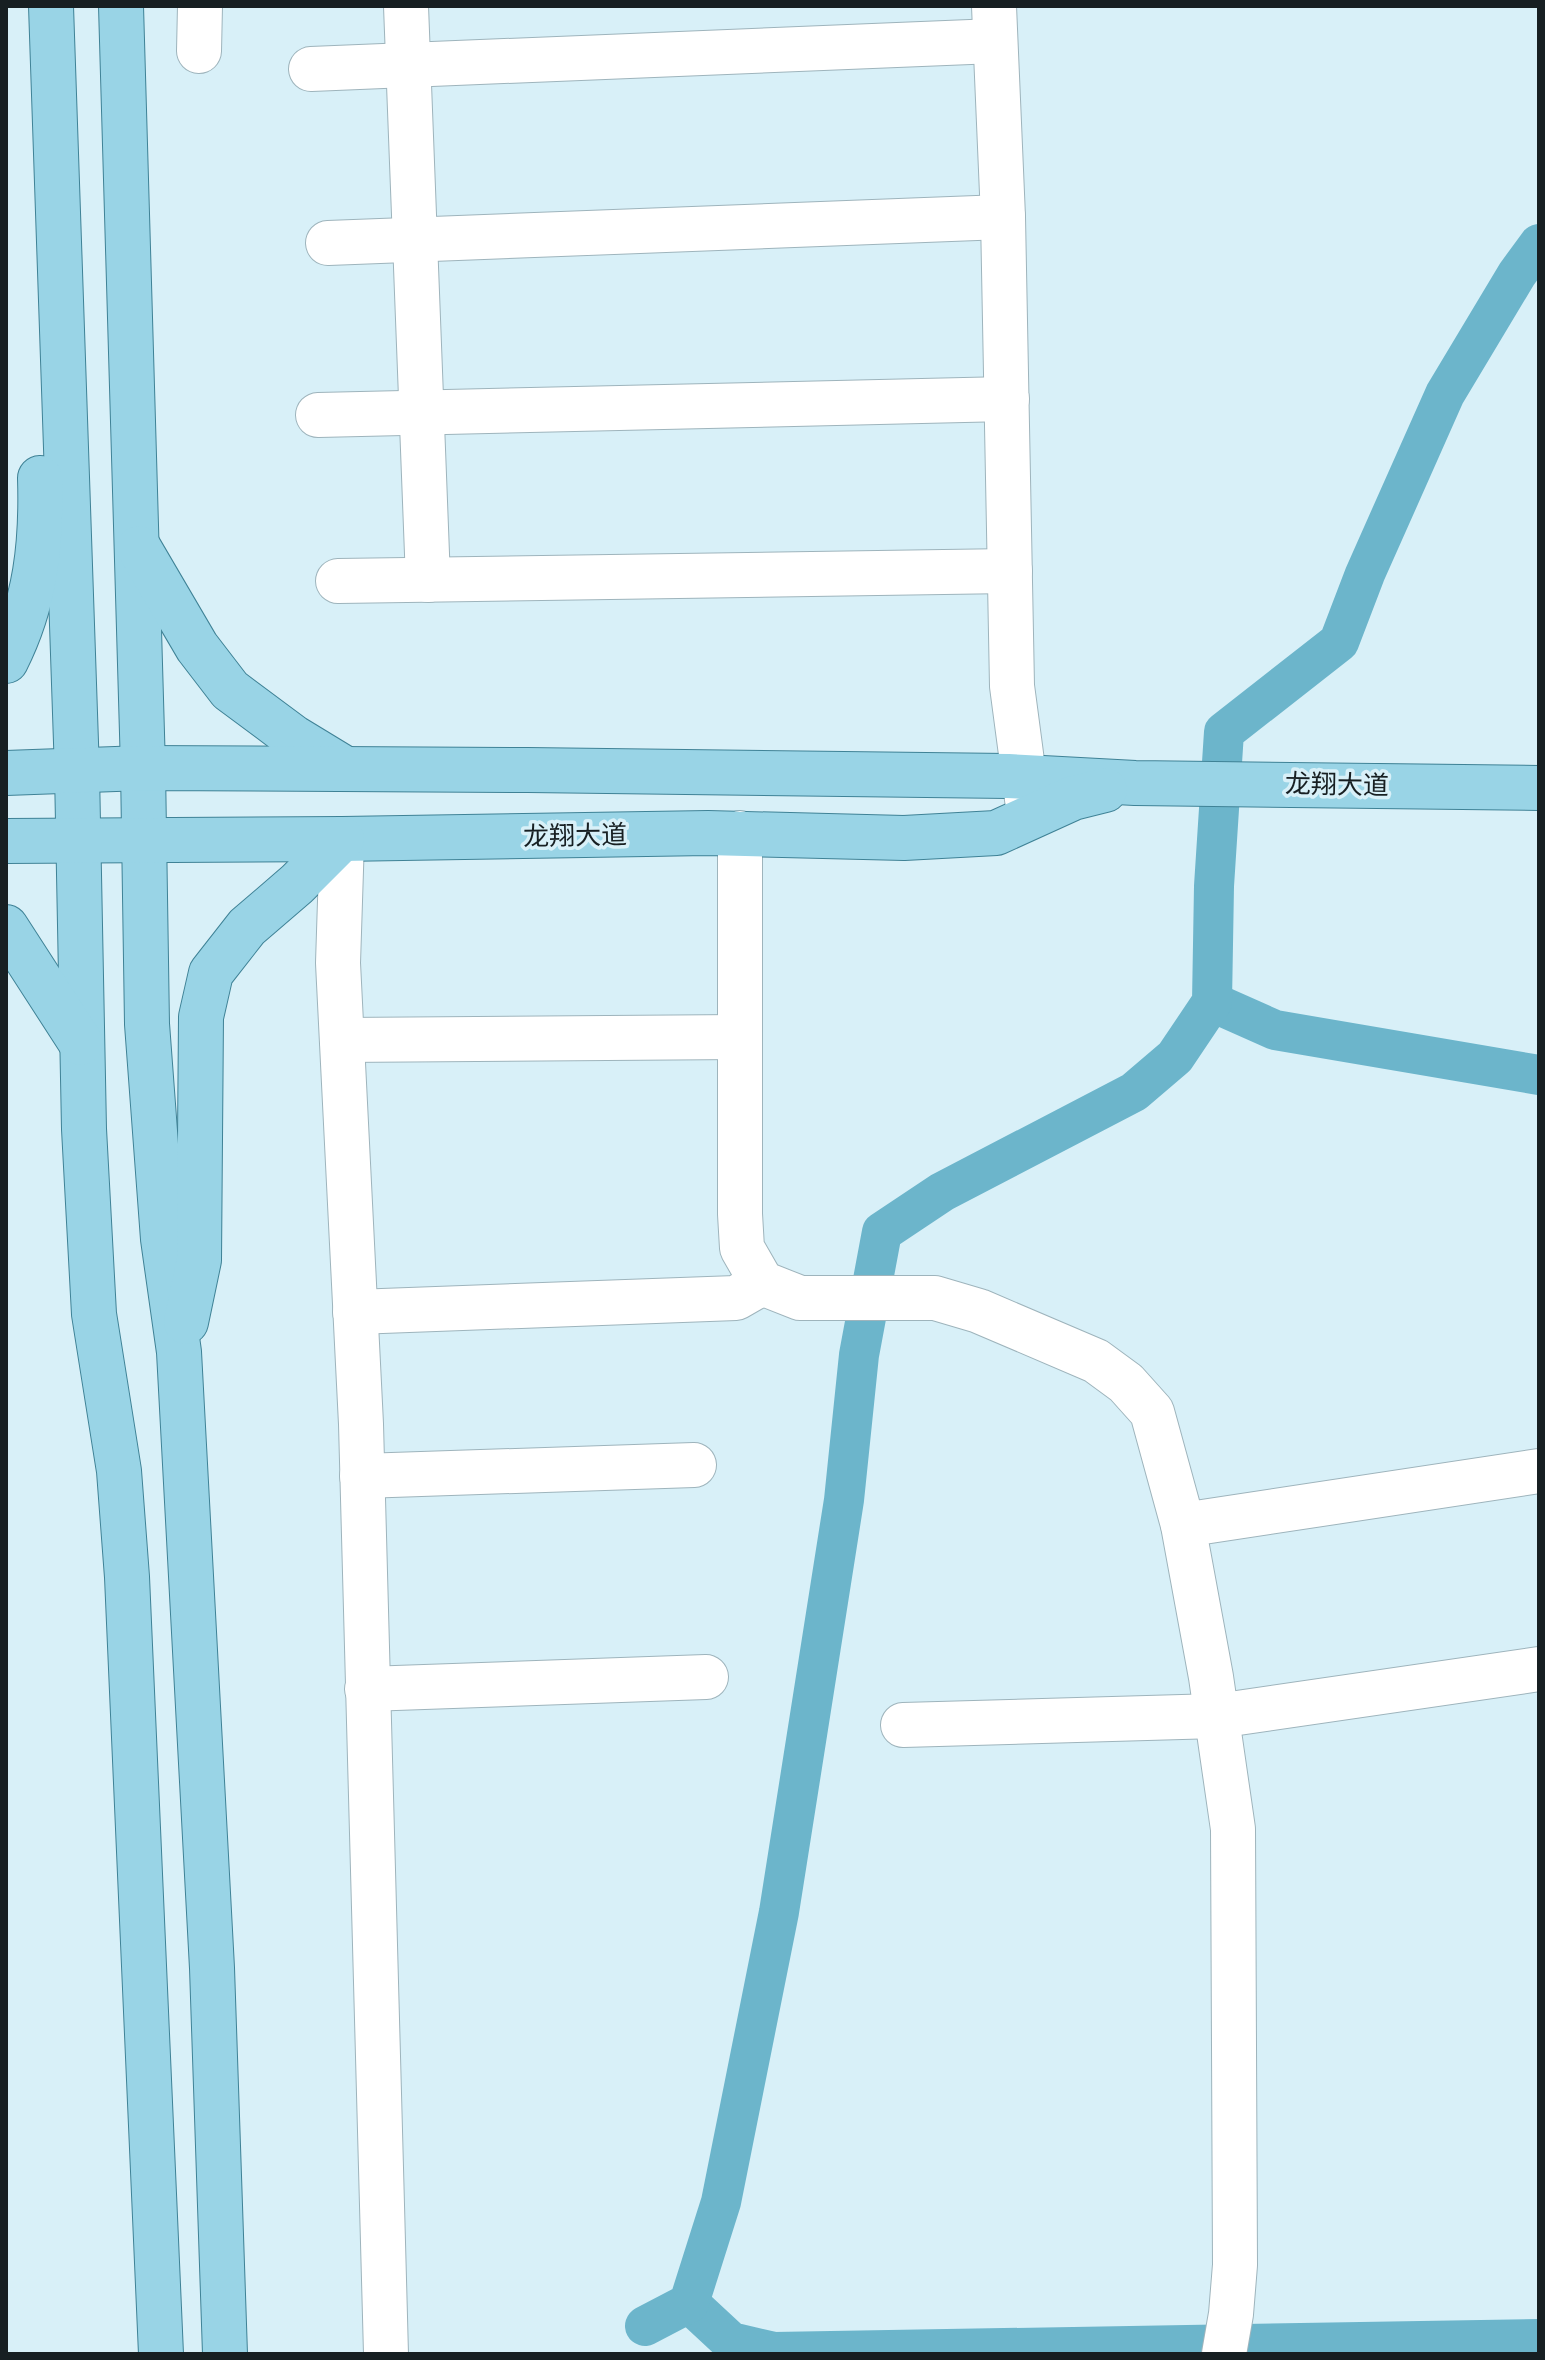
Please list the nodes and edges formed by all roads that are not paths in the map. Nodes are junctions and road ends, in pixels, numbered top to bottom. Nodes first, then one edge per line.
1 (51, 6) edge
2 (121, 6) edge
3 (200, 6) edge
4 (406, 6) edge
5 (995, 24) edge
6 (199, 51) dead end
7 (408, 66) junction
8 (311, 69) dead end
9 (1003, 217) junction
10 (58, 221) junction
11 (415, 240) junction
12 (328, 243) dead end
13 (1007, 399) junction
14 (422, 413) junction
15 (318, 415) dead end
16 (137, 546) junction
17 (1010, 571) junction
18 (428, 580) junction
19 (338, 581) dead end
20 (6, 661) edge
21 (143, 768) junction
22 (346, 769) junction
23 (77, 772) junction
24 (6, 773) edge
25 (1024, 777) junction
26 (1135, 783) junction
27 (1539, 788) edge
28 (1029, 820) junction
29 (740, 833) junction
30 (342, 839) junction
31 (77, 840) junction
32 (143, 840) junction
33 (6, 841) edge
34 (6, 927) edge
35 (740, 1037) junction
36 (342, 1040) junction
37 (82, 1044) junction
38 (762, 1283) junction
39 (355, 1312) junction
40 (179, 1352) junction
41 (694, 1465) dead end
42 (1539, 1471) edge
43 (362, 1476) junction
44 (1183, 1525) junction
45 (1539, 1669) edge
46 (706, 1677) dead end
47 (367, 1689) junction
48 (1217, 1716) junction
49 (903, 1725) dead end
50 (161, 2354) edge
51 (225, 2354) edge
52 (386, 2354) edge
53 (1224, 2354) edge

1 - 10 main road
2 - 16 main road
3 - 6 street
4 - 7 street
5 - 7 street
5 - 9 street
7 - 8 street
7 - 11 street
9 - 11 street
9 - 13 street
10 - 20 main road
10 - 23 main road
11 - 12 street
11 - 14 street
13 - 14 street
13 - 17 street
14 - 15 street
14 - 18 street
16 - 21 main road
16 - 22 main road
17 - 18 street
17 - 25 street
18 - 19 street
21 - 22 main road, 龙翔大道
21 - 23 main road, 龙翔大道
21 - 32 main road
22 - 25 main road, 龙翔大道
23 - 24 main road, 龙翔大道
23 - 31 main road
25 - 26 main road, 龙翔大道
25 - 28 street
26 - 27 main road, 龙翔大道
26 - 28 main road, 龙翔大道
28 - 29 main road, 龙翔大道
29 - 30 main road, 龙翔大道
29 - 35 street
30 - 32 main road, 龙翔大道
30 - 36 street
30 - 40 main road
31 - 32 main road, 龙翔大道
31 - 33 main road, 龙翔大道
31 - 37 main road
32 - 40 main road
34 - 37 main road
35 - 36 street
35 - 38 street
36 - 39 street
37 - 50 main road
38 - 39 street
38 - 44 street
39 - 43 street
40 - 51 main road
41 - 43 street
42 - 44 street
43 - 47 street
44 - 48 street
45 - 48 street
46 - 47 street
47 - 52 street
48 - 49 street
48 - 53 street

